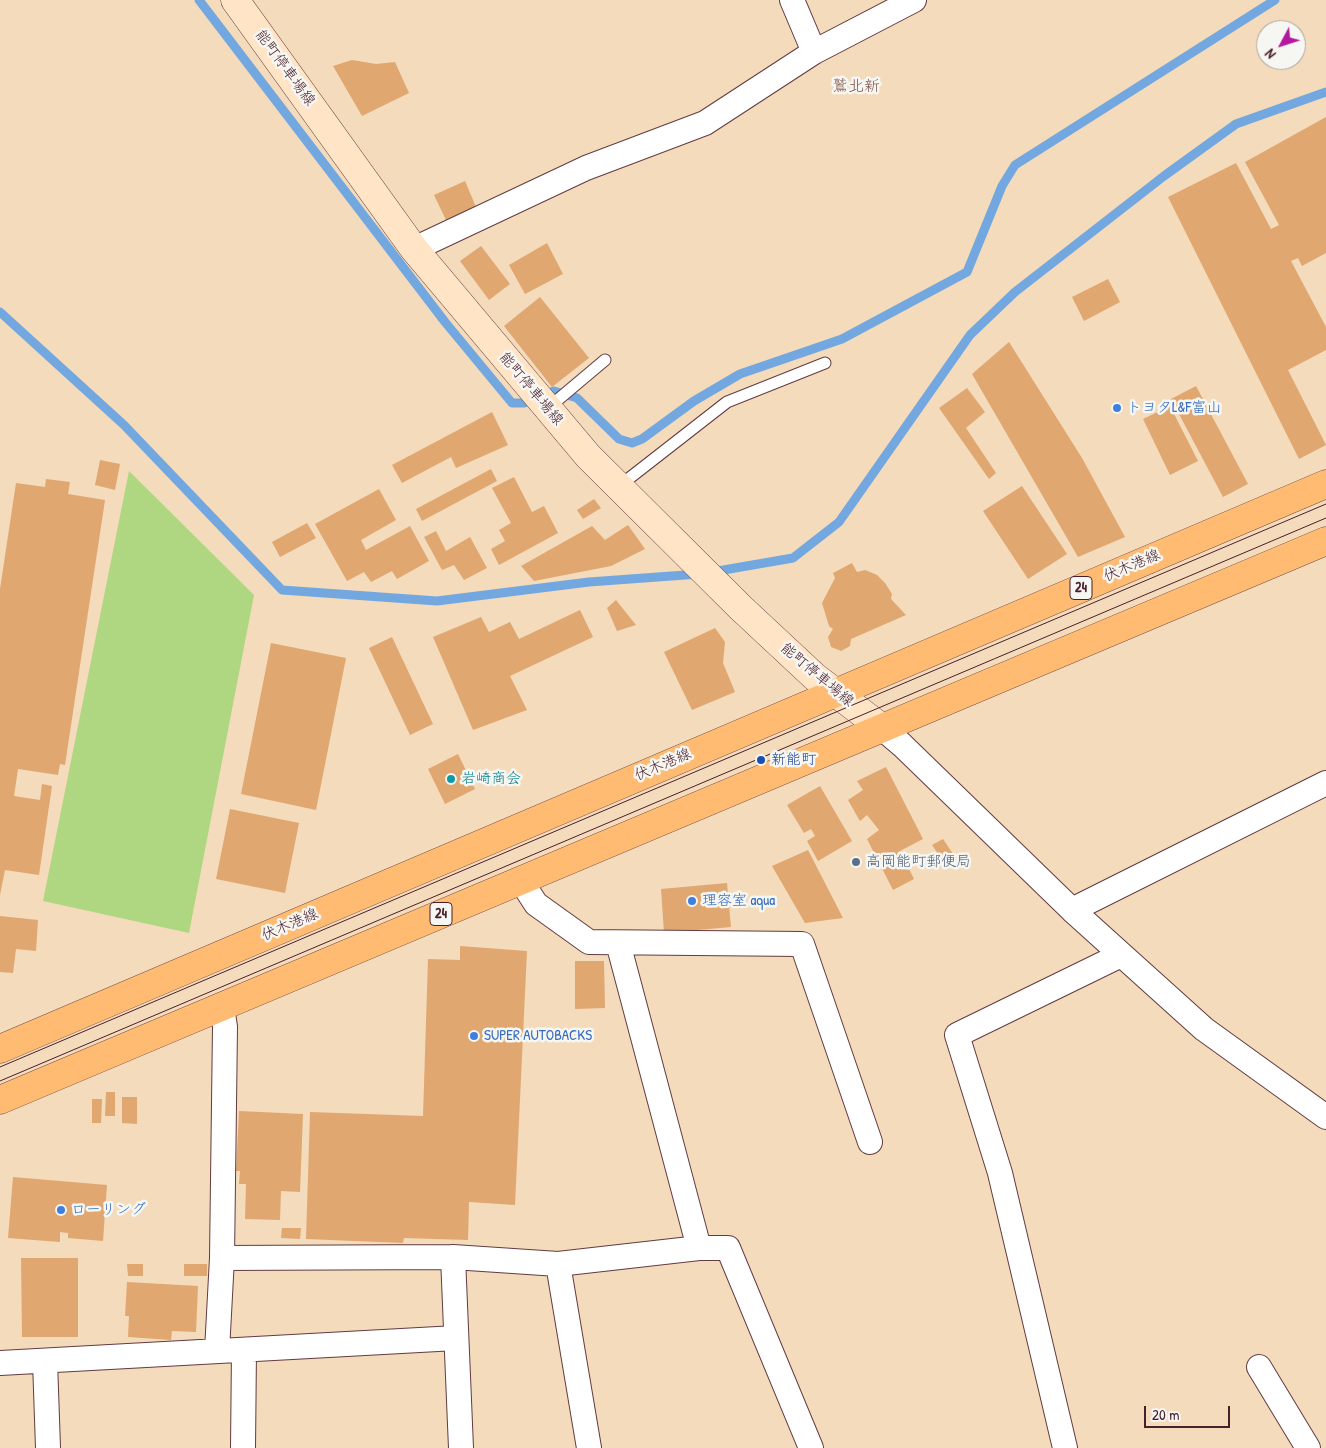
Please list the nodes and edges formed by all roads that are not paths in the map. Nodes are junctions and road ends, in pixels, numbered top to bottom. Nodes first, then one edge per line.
1 (235, 0) edge
2 (792, 0) edge
3 (914, 0) edge
4 (814, 52) junction
5 (414, 249) junction
6 (605, 360) dead end
7 (825, 363) dead end
8 (547, 410) junction
9 (1326, 484) edge
10 (618, 487) junction
11 (1326, 541) edge
12 (835, 691) junction
13 (882, 728) junction
14 (1326, 783) edge
15 (521, 881) junction
16 (1072, 910) junction
17 (618, 943) junction
18 (1121, 955) junction
19 (222, 1007) junction
20 (0, 1049) edge
21 (0, 1100) edge
22 (1326, 1117) edge
23 (870, 1142) dead end
24 (699, 1248) junction
25 (452, 1257) junction
26 (222, 1258) junction
27 (558, 1264) junction
28 (456, 1338) junction
29 (244, 1350) junction
30 (217, 1351) junction
31 (45, 1361) junction
32 (0, 1363) edge
33 (1259, 1367) dead end
34 (48, 1448) edge
35 (243, 1448) edge
36 (461, 1448) edge
37 (589, 1448) edge
38 (811, 1448) edge
39 (1066, 1448) edge
40 (1308, 1448) edge

1 - 5 main road, 能町停車場線
2 - 4 street
3 - 4 street
4 - 5 street
5 - 8 main road, 能町停車場線
6 - 8 lane
7 - 10 lane
8 - 10 main road, 能町停車場線
9 - 12 main road, 伏木港線 / 24
10 - 12 main road, 能町停車場線
11 - 13 main road, 24
12 - 13 main road, 能町停車場線
12 - 20 main road, 伏木港線 / 24
13 - 15 main road, 24
13 - 16 street
14 - 16 street
15 - 17 street
15 - 19 main road, 24
16 - 18 street
17 - 23 street
17 - 24 street
18 - 22 street
18 - 39 street
19 - 21 main road, 24
19 - 26 street
24 - 27 street
24 - 38 street
25 - 26 street
25 - 27 street
25 - 28 street
26 - 30 street
27 - 37 street
28 - 29 street
28 - 36 street
29 - 30 street
29 - 35 street
30 - 31 street
31 - 32 street
31 - 34 street
33 - 40 street

